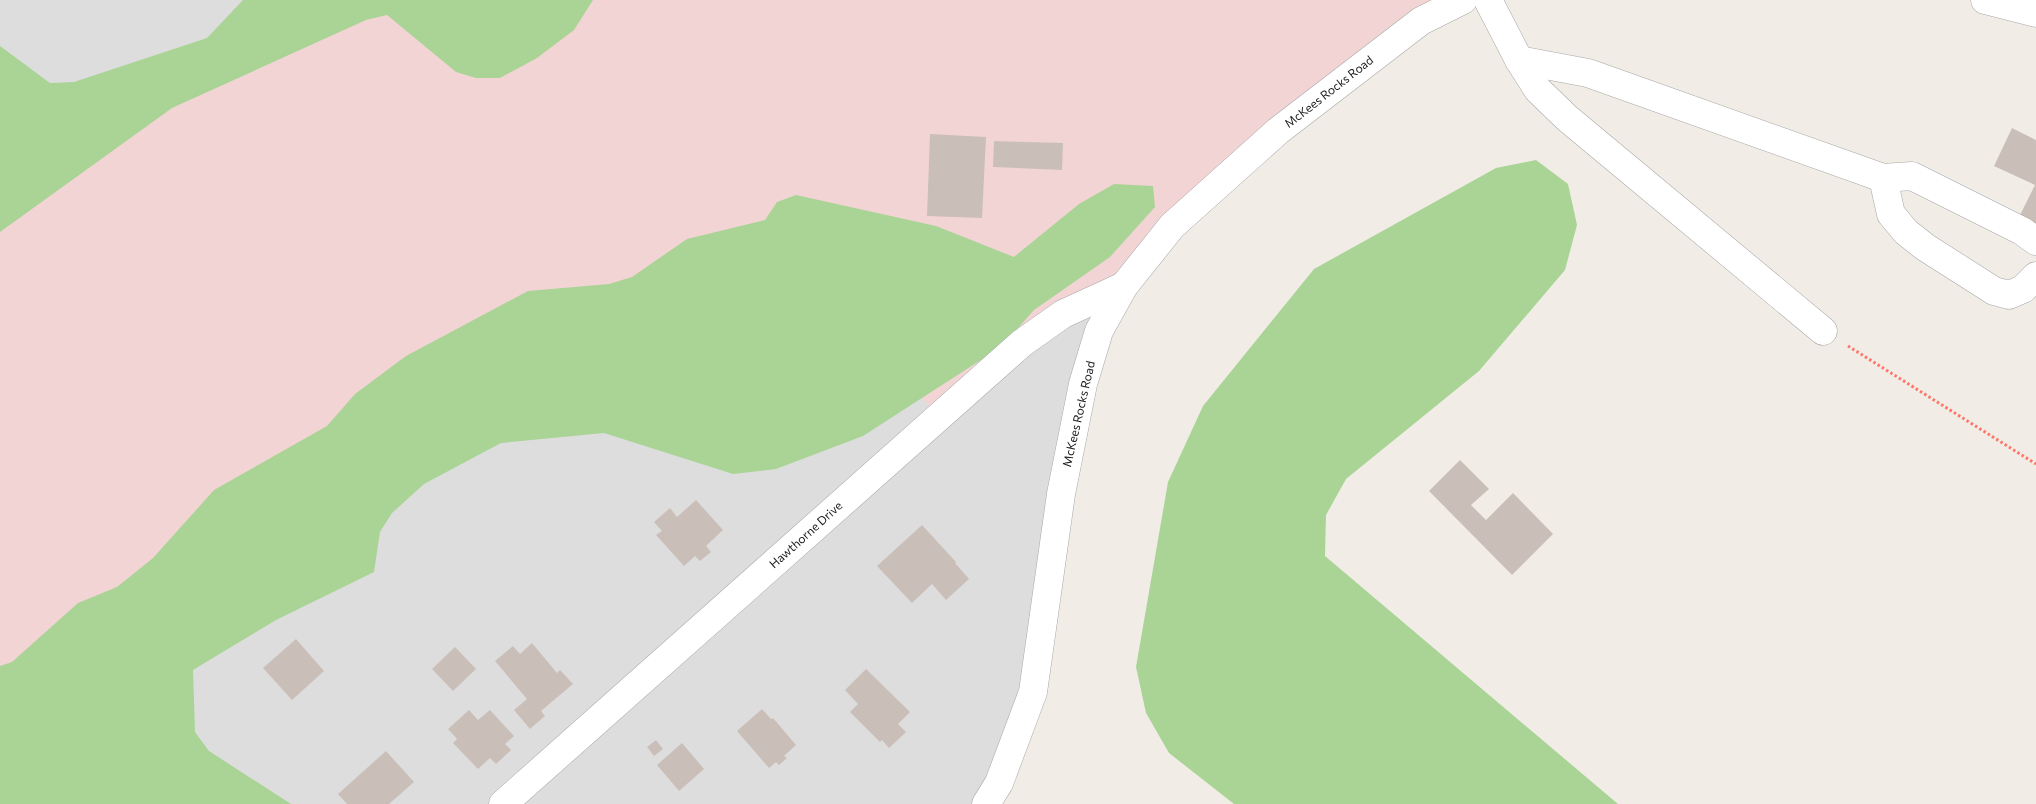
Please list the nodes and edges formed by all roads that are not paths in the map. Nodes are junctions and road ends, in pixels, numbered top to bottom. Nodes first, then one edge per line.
1 (1463, 0) edge
2 (1488, 0) edge
3 (1985, 0) edge
4 (2036, 13) edge
5 (1519, 60) junction
6 (1883, 178) junction
7 (2036, 242) edge
8 (2036, 276) edge
9 (1124, 286) junction
10 (1823, 331) road end
11 (503, 804) edge
12 (986, 804) edge

1 - 9 street, McKees Rocks Road
2 - 5 street
3 - 4 street
5 - 6 street
5 - 10 street
6 - 7 street
6 - 8 street
9 - 11 street, Hawthorne Drive
9 - 12 street, McKees Rocks Road

